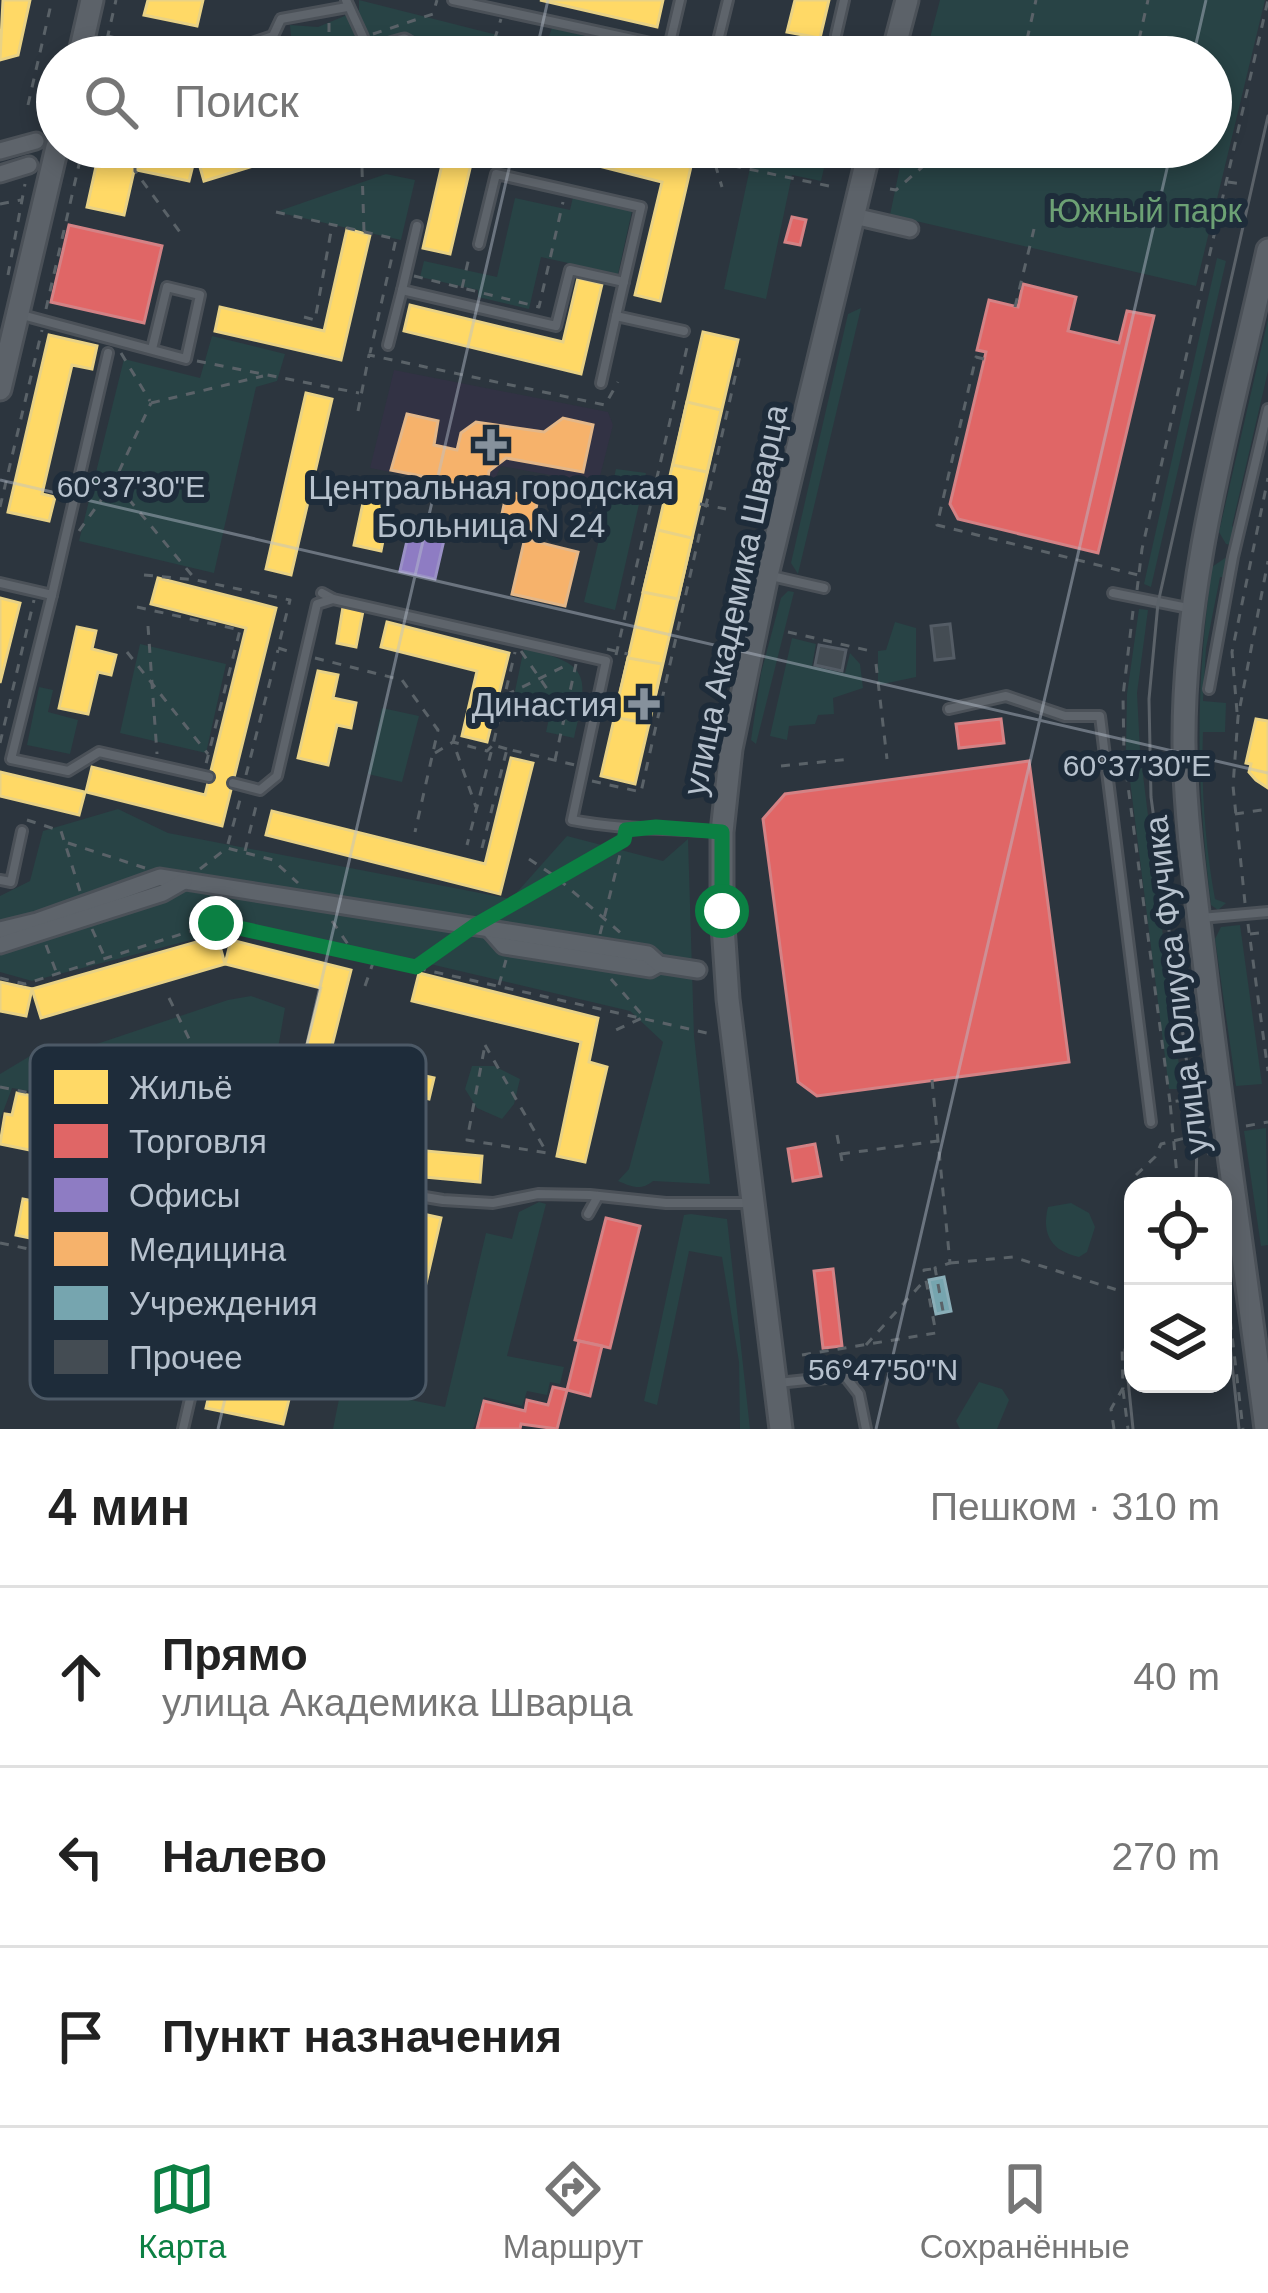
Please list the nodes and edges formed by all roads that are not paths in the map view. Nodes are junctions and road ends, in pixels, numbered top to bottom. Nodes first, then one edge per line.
1 (92, 0) edge
2 (453, 0) edge
3 (680, 0) edge
4 (728, 0) edge
5 (844, 0) edge
6 (907, 0) edge
7 (346, 4) edge
8 (836, 35) dead end
9 (84, 36) edge
10 (272, 36) edge
11 (360, 36) edge
12 (618, 36) edge
13 (672, 36) edge
14 (720, 36) edge
15 (898, 36) edge
16 (36, 146) edge
17 (0, 152) edge
18 (29, 165) road end
19 (43, 168) edge
20 (865, 168) edge
21 (0, 174) edge
22 (854, 216) junction
23 (417, 226) dead end
24 (910, 229) dead end
25 (475, 246) road end
26 (1268, 250) edge
27 (624, 282) junction
28 (402, 290) junction
29 (18, 314) junction
30 (616, 316) junction
31 (686, 334) road end
32 (388, 345) dead end
33 (152, 349) junction
34 (108, 353) dead end
35 (601, 383) dead end
36 (0, 388) edge
37 (1268, 409) edge
38 (767, 575) junction
39 (0, 583) edge
40 (824, 588) dead end
41 (322, 593) dead end
42 (1113, 593) dead end
43 (52, 596) junction
44 (333, 599) junction
45 (1194, 609) junction
46 (1209, 688) dead end
47 (950, 709) dead end
48 (206, 777) road end
49 (238, 784) road end
50 (22, 831) road end
51 (722, 832) junction
52 (0, 880) edge
53 (184, 881) junction
54 (1268, 912) edge
55 (1199, 918) junction
56 (481, 927) junction
57 (0, 930) edge
58 (0, 945) edge
59 (596, 954) junction
60 (698, 970) dead end
61 (1151, 1122) dead end
62 (598, 1196) junction
63 (426, 1197) edge
64 (754, 1202) junction
65 (588, 1214) dead end
66 (776, 1383) junction
67 (190, 1399) edge
68 (183, 1429) edge
69 (782, 1429) edge
70 (866, 1429) edge
71 (1266, 1429) edge

1 - 9 street
2 - 12 lane
3 - 13 lane
4 - 14 lane
5 - 8 lane
6 - 15 street
7 - 10 lane
7 - 11 lane
16 - 17 street
18 - 21 street
19 - 29 street
20 - 22 street, улица Академика Шварца
22 - 24 street
22 - 38 street, улица Академика Шварца
23 - 28 lane
25 - 27 lane
26 - 45 street, улица Юлиуса Фучика
27 - 28 lane
27 - 30 lane
28 - 32 lane
29 - 33 lane
29 - 36 street
30 - 31 lane
30 - 35 lane
33 - 33 lane
34 - 43 lane
37 - 46 lane
38 - 40 lane
38 - 51 street, улица Академика Шварца
39 - 43 lane
41 - 44 lane
42 - 45 lane
43 - 48 lane
44 - 49 lane
44 - 51 lane
45 - 55 street, улица Юлиуса Фучика
47 - 61 lane
50 - 52 lane
51 - 64 street, улица Академика Шварца
53 - 56 street
53 - 57 street
53 - 58 street
54 - 55 lane
55 - 71 street, улица Юлиуса Фучика
56 - 59 street
56 - 59 street
59 - 60 street
62 - 63 lane
62 - 64 lane
62 - 65 lane
64 - 66 street, улица Академика Шварца
66 - 69 street, улица Академика Шварца
66 - 70 lane
67 - 68 lane

